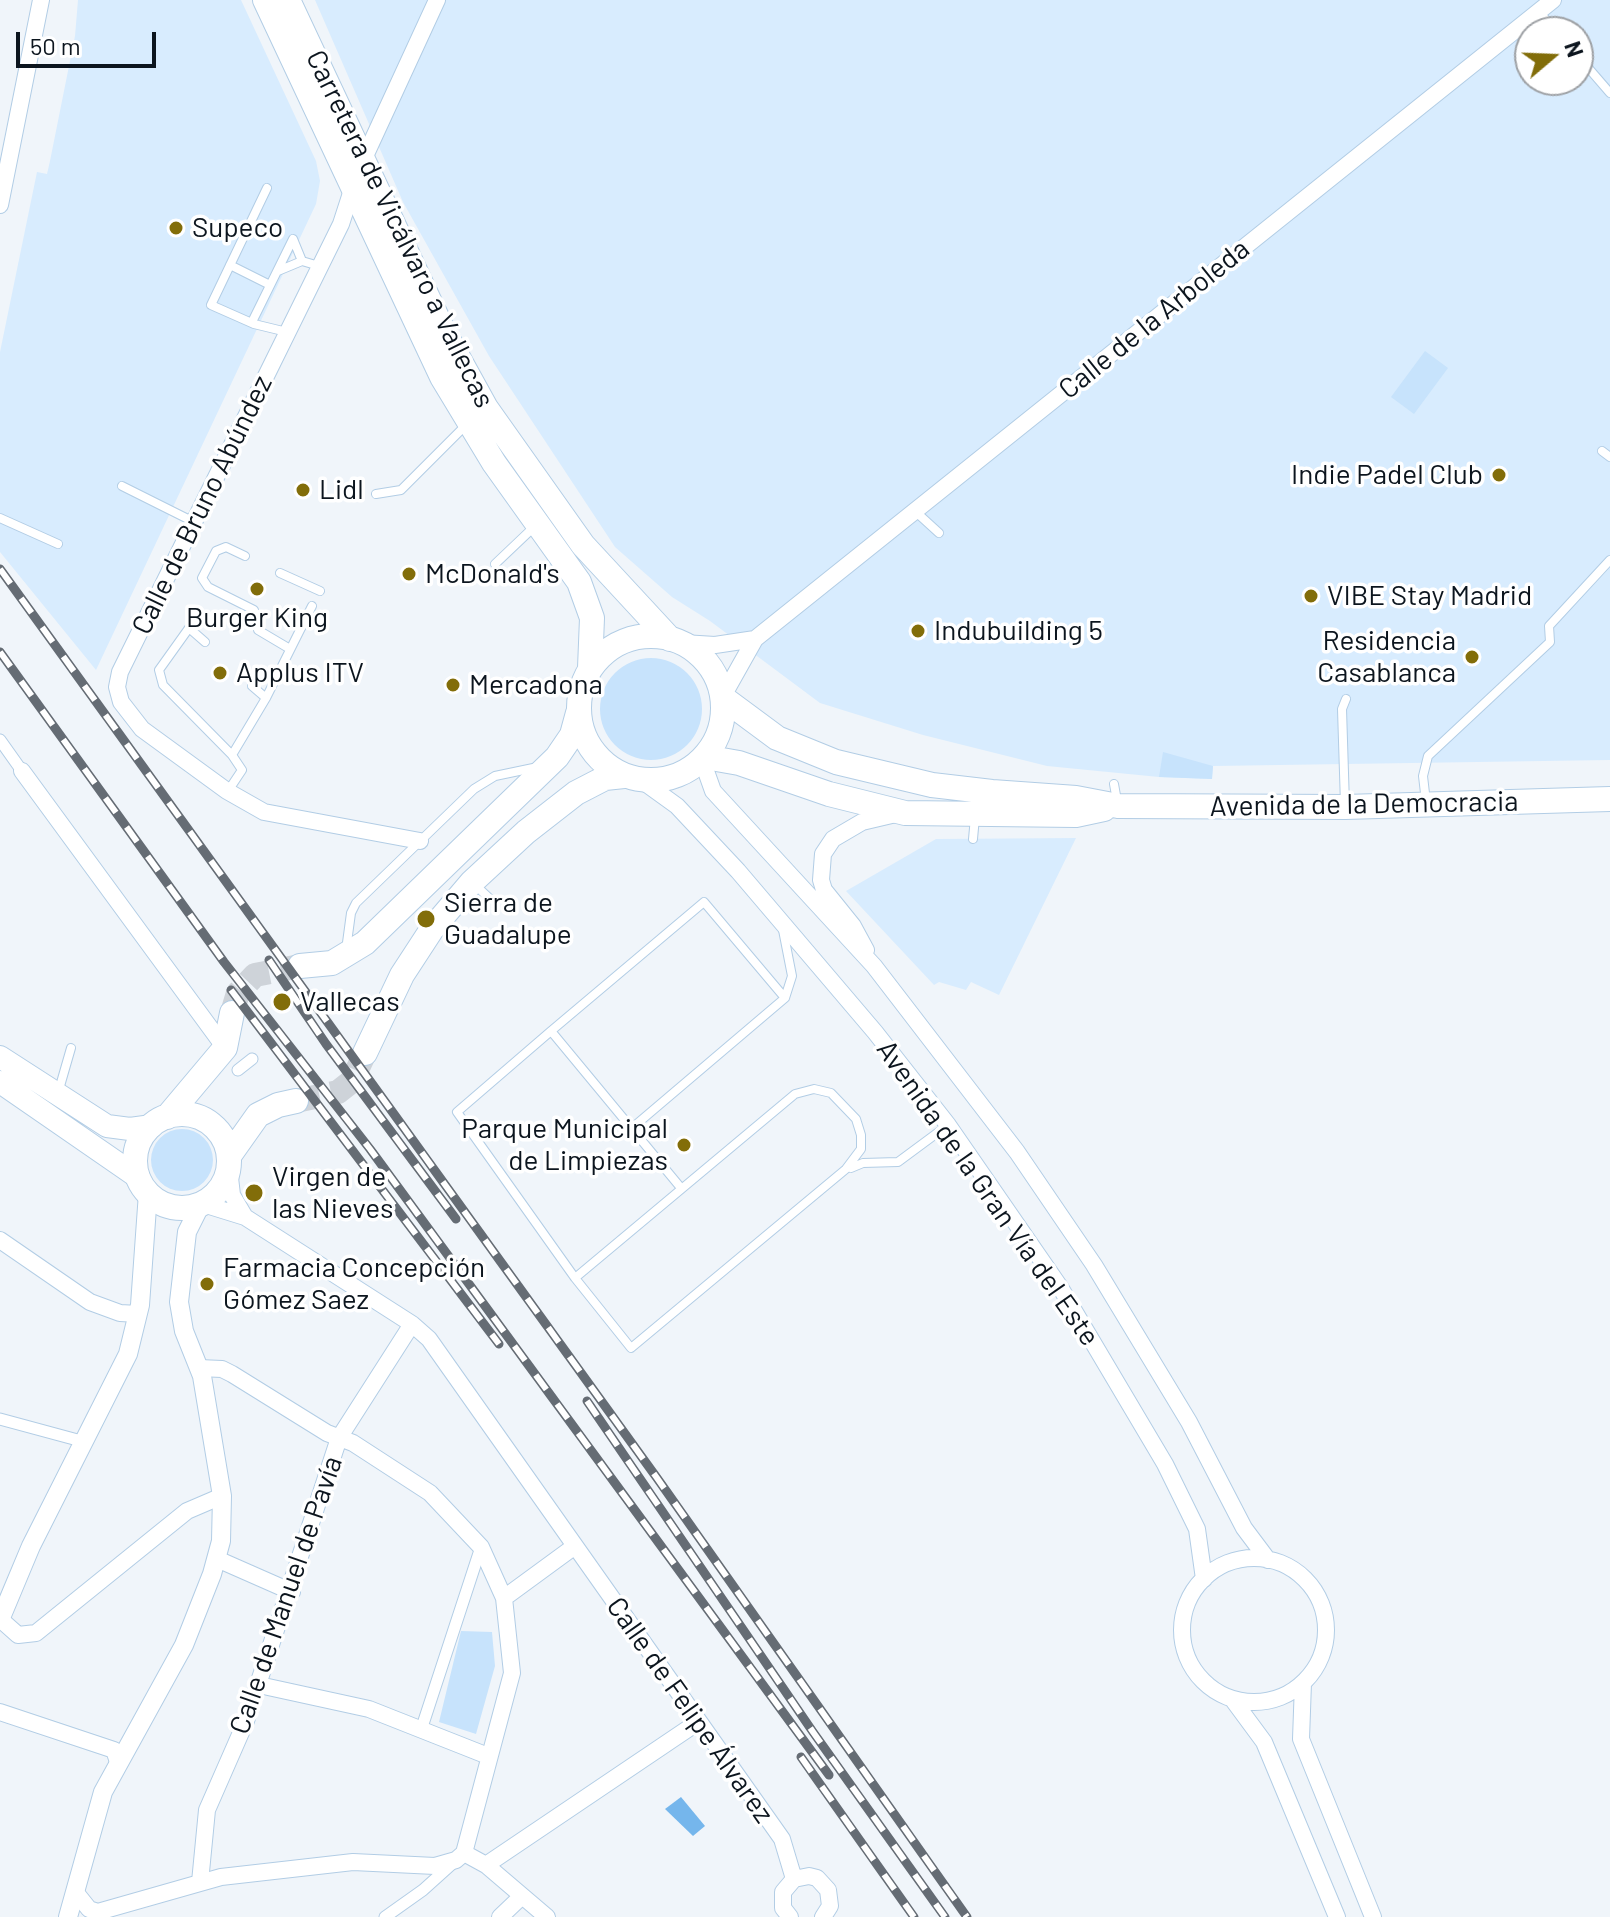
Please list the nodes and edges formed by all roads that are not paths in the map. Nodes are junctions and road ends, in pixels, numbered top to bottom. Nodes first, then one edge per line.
1 (41, 0) edge
2 (265, 0) edge
3 (288, 0) edge
4 (437, 0) edge
5 (1553, 0) edge
6 (1539, 12) junction
7 (1543, 16) edge
8 (1594, 74) edge
9 (1610, 93) edge
10 (363, 160) junction
11 (267, 188) dead end
12 (352, 189) junction
13 (0, 205) edge
14 (302, 261) junction
15 (230, 265) junction
16 (320, 267) junction
17 (276, 272) junction
18 (270, 285) junction
19 (252, 322) junction
20 (287, 332) junction
21 (469, 422) junction
22 (122, 486) dead end
23 (376, 494) dead end
24 (916, 512) junction
25 (0, 518) edge
26 (194, 522) junction
27 (538, 523) junction
28 (939, 533) dead end
29 (58, 544) dead end
30 (245, 556) dead end
31 (1610, 560) edge
32 (495, 564) dead end
33 (280, 573) dead end
34 (320, 591) dead end
35 (312, 606) dead end
36 (755, 639) junction
37 (677, 641) junction
38 (205, 642) dead end
39 (290, 649) junction
40 (590, 668) junction
41 (252, 686) dead end
42 (723, 697) junction
43 (266, 698) junction
44 (1346, 699) dead end
45 (578, 713) junction
46 (0, 740) edge
47 (232, 755) junction
48 (704, 758) junction
49 (547, 766) junction
50 (22, 771) joint
51 (632, 778) junction
52 (227, 791) junction
53 (1116, 795) junction
54 (1610, 799) edge
55 (1426, 804) junction
56 (1345, 807) junction
57 (905, 813) junction
58 (420, 841) junction
59 (779, 917) junction
60 (346, 957) junction
61 (300, 966) tunnel mouth
62 (874, 966) junction
63 (785, 998) junction
64 (232, 1013) tunnel mouth
65 (551, 1031) junction
66 (71, 1048) dead end
67 (225, 1048) junction
68 (365, 1053) tunnel mouth
69 (0, 1057) edge
70 (252, 1059) dead end
71 (238, 1070) dead end
72 (0, 1082) edge
73 (58, 1095) junction
74 (296, 1101) tunnel mouth
75 (159, 1121) junction
76 (948, 1125) junction
77 (632, 1128) junction
78 (229, 1162) junction
79 (846, 1169) junction
80 (143, 1186) junction
81 (681, 1188) junction
82 (202, 1204) junction
83 (245, 1217) junction
84 (0, 1240) edge
85 (575, 1278) junction
86 (138, 1314) junction
87 (412, 1324) junction
88 (199, 1368) junction
89 (0, 1419) edge
90 (339, 1438) junction
91 (85, 1442) junction
92 (222, 1496) junction
93 (575, 1546) junction
94 (481, 1547) junction
95 (217, 1559) junction
96 (1268, 1560) junction
97 (1204, 1579) junction
98 (292, 1592) junction
99 (504, 1598) junction
100 (0, 1620) edge
101 (1303, 1683) junction
102 (259, 1685) junction
103 (1233, 1700) junction
104 (0, 1712) edge
105 (698, 1722) junction
106 (421, 1730) junction
107 (488, 1756) junction
108 (118, 1762) junction
109 (460, 1856) junction
110 (486, 1865) junction
111 (794, 1879) junction
112 (200, 1882) junction
113 (77, 1894) junction
114 (521, 1897) junction
115 (830, 1913) edge
116 (68, 1917) edge
117 (385, 1917) edge
118 (500, 1917) edge
119 (547, 1917) edge
120 (790, 1917) edge
121 (1337, 1917) edge
122 (1373, 1917) edge

1 - 13 street
2 - 12 main road, Carretera de Vicálvaro a Vallecas
3 - 10 main road, Carretera de Vicálvaro a Vallecas
4 - 10 street, Calle de Bruno Abúndez
5 - 6 street, Calle de la Arboleda
6 - 7 lane
6 - 24 street, Calle de la Arboleda
8 - 9 lane
10 - 12 street, Calle de Bruno Abúndez
10 - 37 main road, Carretera de Vicálvaro a Vallecas
11 - 15 lane
12 - 16 street, Calle de Bruno Abúndez
12 - 21 main road, Carretera de Vicálvaro a Vallecas
14 - 16 lane
14 - 17 lane
14 - 17 lane
15 - 18 lane
15 - 19 lane
16 - 20 street, Calle de Bruno Abúndez
17 - 18 lane
18 - 19 lane
19 - 20 lane
20 - 26 street, Calle de Bruno Abúndez
21 - 23 lane
21 - 27 main road, Carretera de Vicálvaro a Vallecas
22 - 26 lane
24 - 28 lane
24 - 36 street, Calle de la Arboleda
25 - 29 lane
26 - 52 street, Calle de Bruno Abúndez
27 - 32 lane
27 - 40 main road, Carretera de Vicálvaro a Vallecas
30 - 39 lane
31 - 55 lane
33 - 34 lane
35 - 39 lane
36 - 37 street, Calle de la Arboleda
36 - 42 street, Calle de la Arboleda
37 - 40 main road
37 - 42 main road
38 - 47 lane
39 - 43 lane
40 - 45 main road
41 - 43 lane
42 - 48 main road
42 - 53 main road, Avenida de la Democracia
43 - 47 lane
44 - 56 lane
45 - 49 main road
45 - 51 main road
46 - 50 street
47 - 52 lane
48 - 51 main road
48 - 57 main road, Avenida de la Democracia
48 - 62 street, Avenida de la Gran Vía del Este
49 - 58 lane
49 - 60 main road
50 - 67 street
51 - 59 street, Avenida de la Gran Vía del Este
51 - 68 main road
52 - 58 street, Calle de Bruno Abúndez
53 - 56 main road, Avenida de la Democracia
53 - 57 main road, Avenida de la Democracia
54 - 55 main road, Avenida de la Democracia
55 - 56 main road, Avenida de la Democracia
57 - 62 street
58 - 60 lane
59 - 63 lane
59 - 76 street, Avenida de la Gran Vía del Este
60 - 61 main road
62 - 96 street, Avenida de la Gran Vía del Este
63 - 65 lane
63 - 77 lane
64 - 67 main road
65 - 77 lane
65 - 85 lane
66 - 73 lane
67 - 75 main road
69 - 73 main road
70 - 71 street
72 - 80 main road
73 - 75 main road
74 - 78 main road
75 - 78 main road
75 - 80 main road
76 - 79 lane
76 - 97 street, Avenida de la Gran Vía del Este
77 - 81 lane
78 - 82 main road
78 - 83 street
79 - 81 lane
79 - 85 lane
80 - 82 main road
80 - 86 street
81 - 85 lane
82 - 83 street, Calle de Felipe Álvarez
82 - 88 street
83 - 87 street, Calle de Felipe Álvarez
84 - 86 street
86 - 91 street
87 - 90 street, Calle de Manuel de Pavía
87 - 93 street, Calle de Felipe Álvarez
88 - 90 street
88 - 92 street
89 - 91 street
90 - 94 street
90 - 98 street, Calle de Manuel de Pavía
91 - 100 street
92 - 95 street
92 - 100 street
93 - 99 street
93 - 105 street, Calle de Felipe Álvarez
94 - 99 street
94 - 106 street
95 - 98 street
95 - 108 street
96 - 97 street
96 - 101 street
97 - 103 street
98 - 102 street, Calle de Manuel de Pavía
99 - 107 street
101 - 103 street
101 - 122 street
102 - 106 street
102 - 112 street, Calle de Manuel de Pavía
103 - 121 street
104 - 108 street
105 - 110 street
105 - 111 street, Calle de Felipe Álvarez
106 - 107 street
107 - 109 street
108 - 113 street
109 - 110 street
109 - 112 street
109 - 117 street
110 - 114 street
111 - 115 street
111 - 120 street
112 - 113 street
113 - 116 street
114 - 118 street
114 - 119 street

